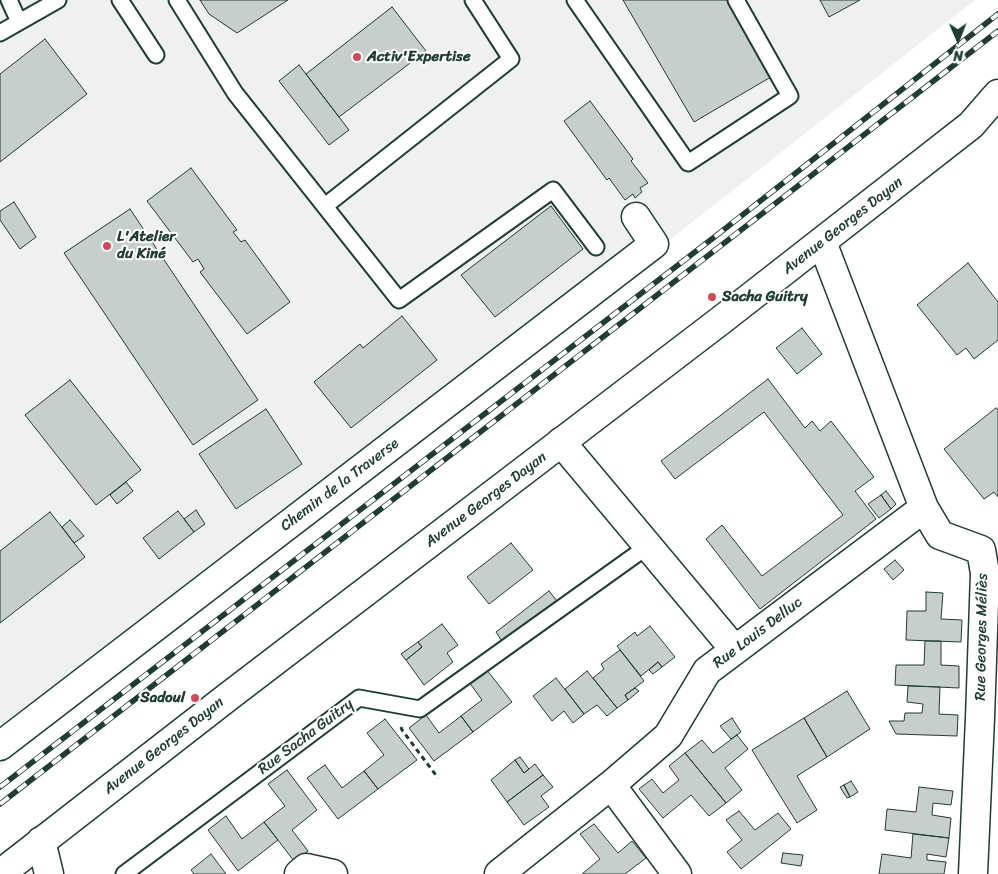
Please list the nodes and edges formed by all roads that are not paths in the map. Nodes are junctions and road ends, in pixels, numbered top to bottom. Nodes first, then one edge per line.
1 (9, 0) edge
2 (58, 0) edge
3 (120, 0) edge
4 (178, 0) edge
5 (473, 0) edge
6 (736, 0) edge
7 (577, 3) edge
8 (19, 22) junction
9 (0, 33) edge
10 (156, 55) dead end
11 (998, 94) edge
12 (998, 113) edge
13 (971, 125) junction
14 (325, 206) junction
15 (636, 217) dead end
16 (822, 242) junction
17 (596, 247) dead end
18 (561, 442) junction
19 (924, 508) junction
20 (648, 546) junction
21 (990, 547) edge
22 (735, 650) junction
23 (989, 714) edge
24 (0, 746) edge
25 (612, 785) junction
26 (41, 841) junction
27 (0, 874) edge
28 (49, 874) edge
29 (124, 874) edge
30 (299, 874) edge
31 (333, 874) edge
32 (499, 874) edge
33 (677, 874) edge
34 (973, 874) edge

1 - 8 lane
2 - 8 lane
3 - 10 lane
4 - 14 lane
5 - 14 lane
6 - 7 lane
8 - 9 lane
11 - 13 street, Avenue Georges Dayan
12 - 13 street, Avenue Georges Dayan
13 - 16 street, Avenue Georges Dayan
14 - 17 lane
15 - 24 street, Chemin de la Traverse
16 - 18 street, Avenue Georges Dayan
16 - 19 street, Rue Georges Méliès
18 - 20 street
18 - 26 street, Avenue Georges Dayan
19 - 21 street, Rue Georges Méliès
19 - 22 street, Rue Louis Delluc
20 - 22 street
20 - 29 lane, Rue Sacha Guitry
21 - 23 street, Rue Georges Méliès
22 - 25 street, Rue Louis Delluc
23 - 34 street, Rue Georges Méliès
25 - 32 street, Rue Louis Delluc
25 - 33 street
26 - 27 street, Avenue Georges Dayan
26 - 28 street
30 - 31 street

